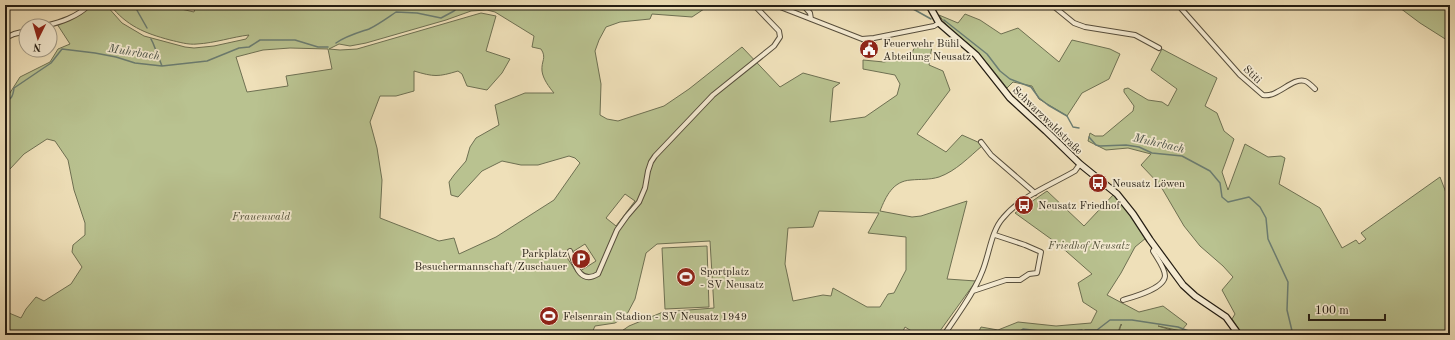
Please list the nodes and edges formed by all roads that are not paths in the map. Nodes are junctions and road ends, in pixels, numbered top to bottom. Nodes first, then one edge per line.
1 (89, 5) edge
2 (754, 5) edge
3 (775, 5) edge
4 (802, 5) edge
5 (929, 5) edge
6 (1052, 5) edge
7 (1178, 5) edge
8 (811, 19) junction
9 (58, 22) edge
10 (939, 24) junction
11 (18, 33) edge
12 (5, 38) edge
13 (1159, 48) dead end
14 (1315, 88) dead end
15 (980, 142) dead end
16 (1080, 164) junction
17 (1035, 193) junction
18 (995, 235) junction
19 (1155, 248) junction
20 (570, 251) dead end
21 (973, 291) junction
22 (1123, 300) dead end
23 (944, 335) edge
24 (1239, 335) edge

1 - 9 street
2 - 20 street
3 - 8 street
4 - 8 street
5 - 10 main road, Schwarzwaldstraße
6 - 13 street
7 - 14 street, Stiti
8 - 10 street
10 - 16 main road, Schwarzwaldstraße
11 - 12 street
15 - 17 street
16 - 17 street
16 - 19 main road, Schwarzwaldstraße
17 - 18 street
18 - 21 street
18 - 21 street
19 - 22 street, Schwarzwaldstraße
19 - 24 main road, Schwarzwaldstraße
21 - 23 street

